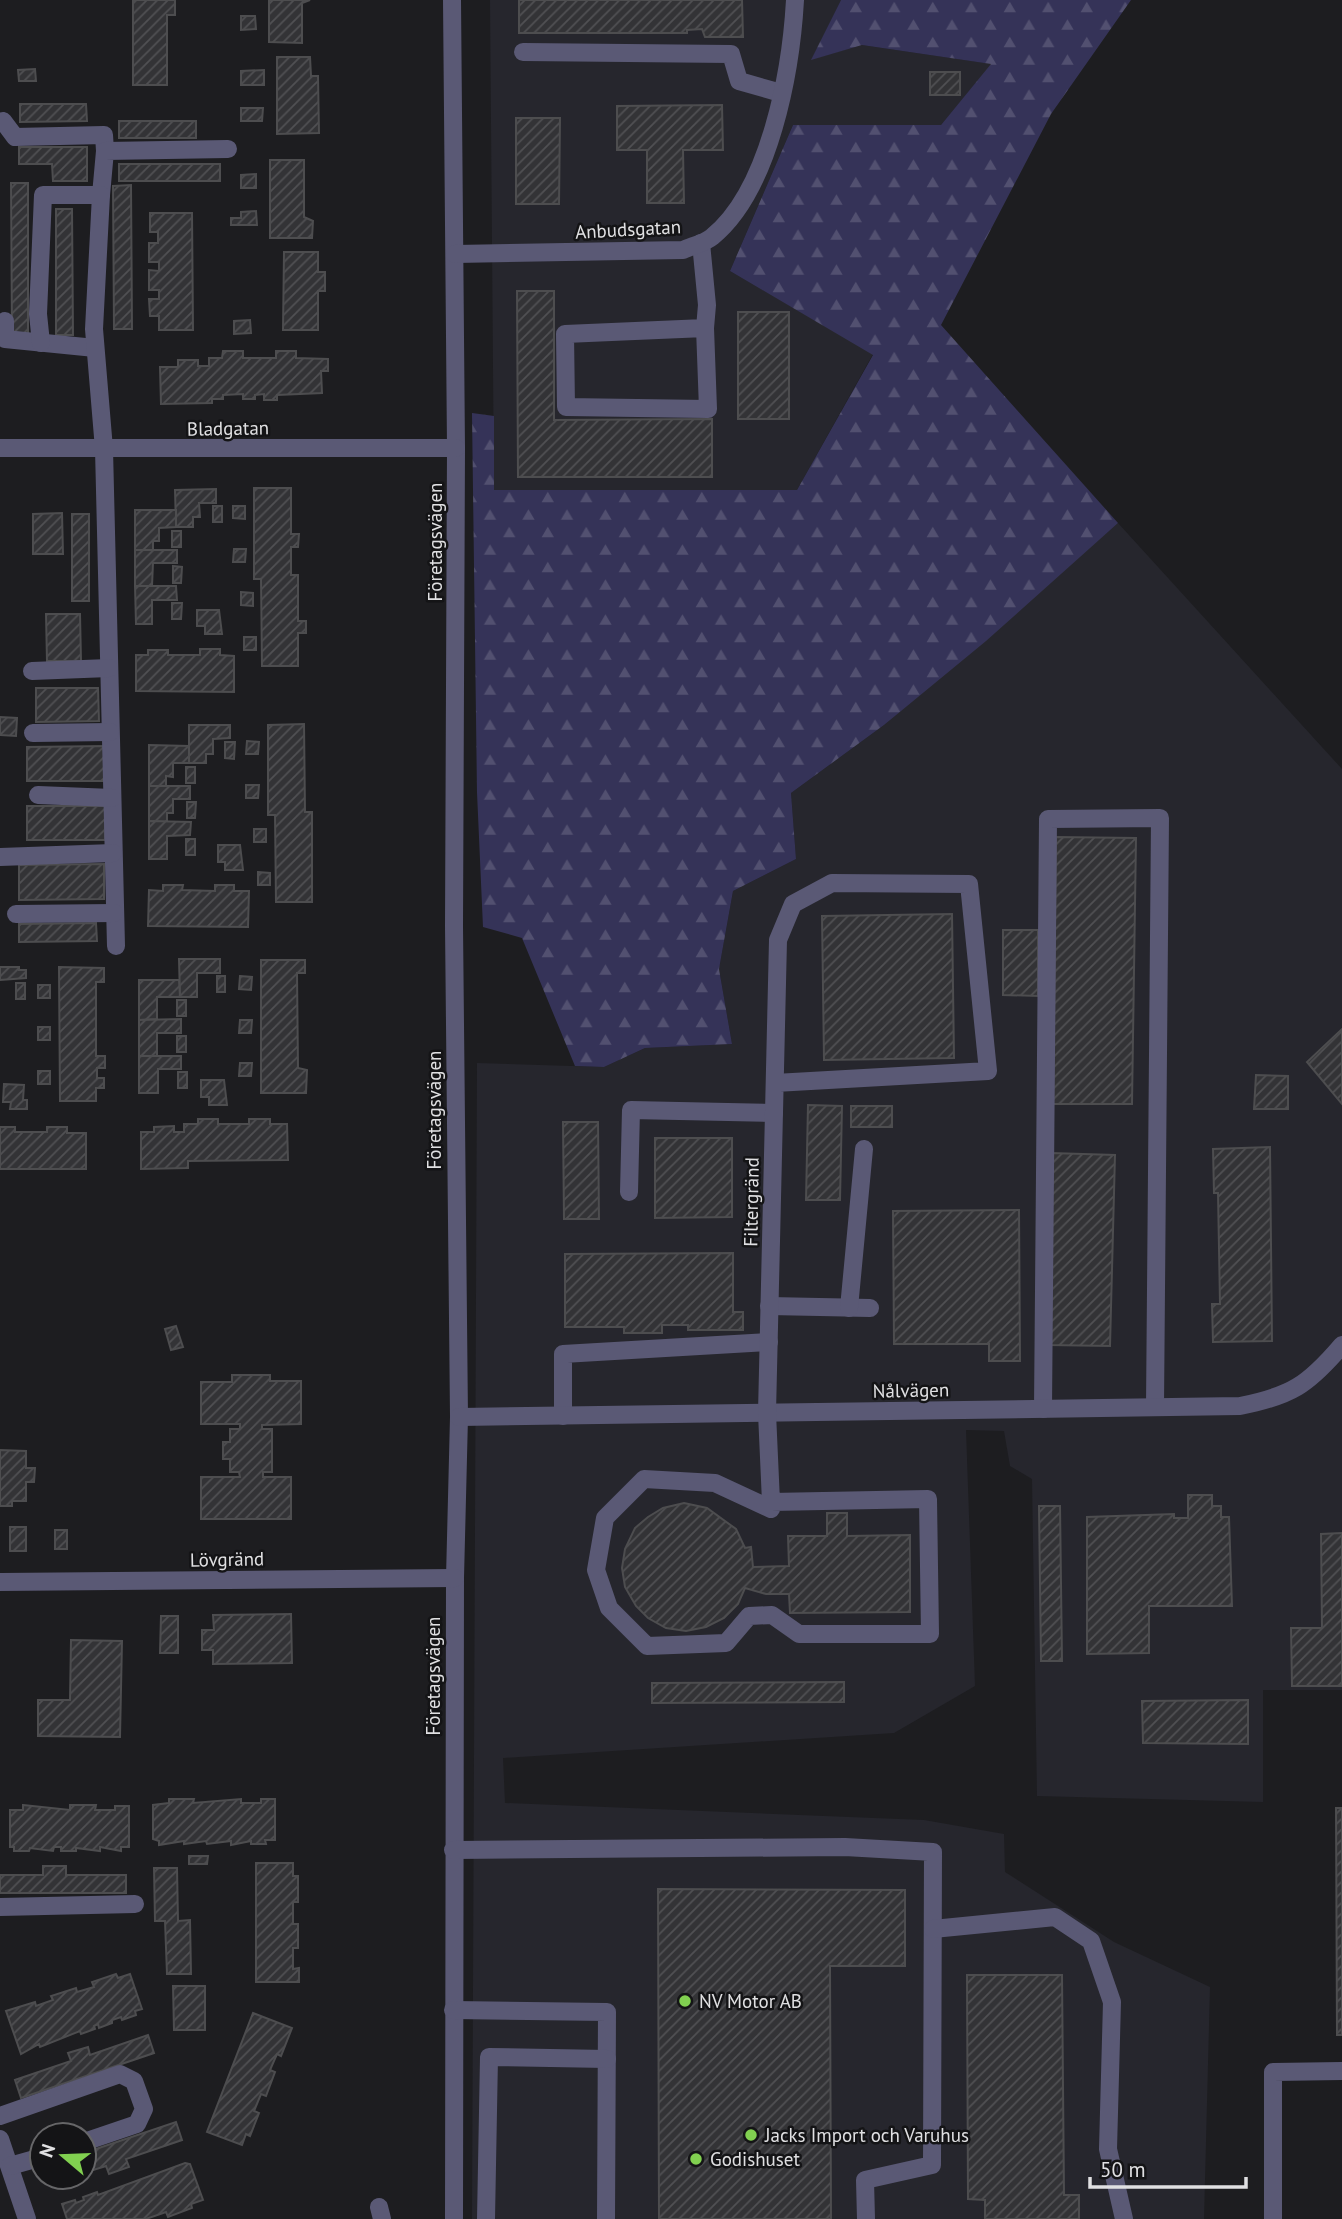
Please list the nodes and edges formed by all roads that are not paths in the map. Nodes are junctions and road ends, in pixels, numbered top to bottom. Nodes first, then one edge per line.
1 (452, 0) edge
2 (795, 0) edge
3 (523, 52) dead end
4 (781, 93) junction
5 (4, 121) dead end
6 (228, 149) dead end
7 (105, 150) junction
8 (101, 195) junction
9 (701, 243) junction
10 (454, 254) junction
11 (5, 321) dead end
12 (705, 328) junction
13 (41, 343) junction
14 (95, 348) junction
15 (0, 448) edge
16 (456, 448) junction
17 (104, 449) junction
18 (109, 668) junction
19 (32, 671) dead end
20 (110, 732) junction
21 (33, 733) dead end
22 (38, 795) dead end
23 (112, 798) junction
24 (113, 853) junction
25 (0, 857) edge
26 (16, 914) dead end
27 (114, 914) junction
28 (116, 946) dead end
29 (775, 1083) junction
30 (774, 1112) junction
31 (864, 1149) dead end
32 (629, 1192) dead end
33 (769, 1306) junction
34 (849, 1308) junction
35 (870, 1308) dead end
36 (769, 1342) junction
37 (1342, 1345) edge
38 (1155, 1407) junction
39 (1043, 1409) junction
40 (767, 1413) junction
41 (563, 1416) junction
42 (459, 1417) junction
43 (771, 1502) junction
44 (455, 1578) junction
45 (0, 1582) edge
46 (453, 1850) junction
47 (135, 1904) dead end
48 (0, 1907) edge
49 (933, 1929) junction
50 (453, 2010) junction
51 (607, 2059) junction
52 (1342, 2071) edge
53 (0, 2116) edge
54 (98, 2137) edge
55 (0, 2140) edge
56 (28, 2161) edge
57 (10, 2166) junction
58 (8, 2189) edge
59 (27, 2219) edge
60 (454, 2219) edge
61 (486, 2219) edge
62 (606, 2219) edge
63 (866, 2219) edge
64 (1124, 2219) edge
65 (1273, 2219) edge

1 - 10 street, Företagsvägen
2 - 4 street, Anbudsgatan
3 - 4 street
4 - 9 street, Anbudsgatan
5 - 7 street
6 - 7 street
7 - 8 street
8 - 13 street
8 - 14 street
9 - 10 street, Anbudsgatan
9 - 12 street
10 - 16 street, Företagsvägen
11 - 13 street
12 - 12 street
13 - 14 street
14 - 17 street
15 - 17 street, Bladgatan
16 - 17 street, Bladgatan
16 - 42 street, Företagsvägen
17 - 18 street
18 - 19 street
18 - 20 street
20 - 21 street
20 - 23 street
22 - 23 street
23 - 24 street
24 - 25 street
24 - 27 street
26 - 27 street
27 - 28 street
29 - 29 street, Filtergränd
29 - 30 street, Filtergränd
30 - 32 street
30 - 33 street, Filtergränd
31 - 34 street
33 - 34 street
33 - 36 street, Filtergränd
34 - 35 street
36 - 40 street, Filtergränd
36 - 41 street
37 - 38 street, Nålvägen
38 - 39 street, Nålvägen
38 - 39 street
39 - 40 street, Nålvägen
40 - 41 street, Nålvägen
40 - 43 street, Filtergränd
41 - 42 street, Nålvägen
42 - 44 street, Företagsvägen
43 - 43 street
44 - 45 street, Lövgränd
44 - 46 street, Företagsvägen
46 - 49 street
46 - 50 street, Företagsvägen
47 - 48 street
49 - 63 street
49 - 64 street
50 - 51 street
50 - 60 street, Företagsvägen
51 - 61 street
51 - 62 street
52 - 65 street
53 - 54 street
55 - 57 street
56 - 57 street
57 - 58 street
58 - 59 street

